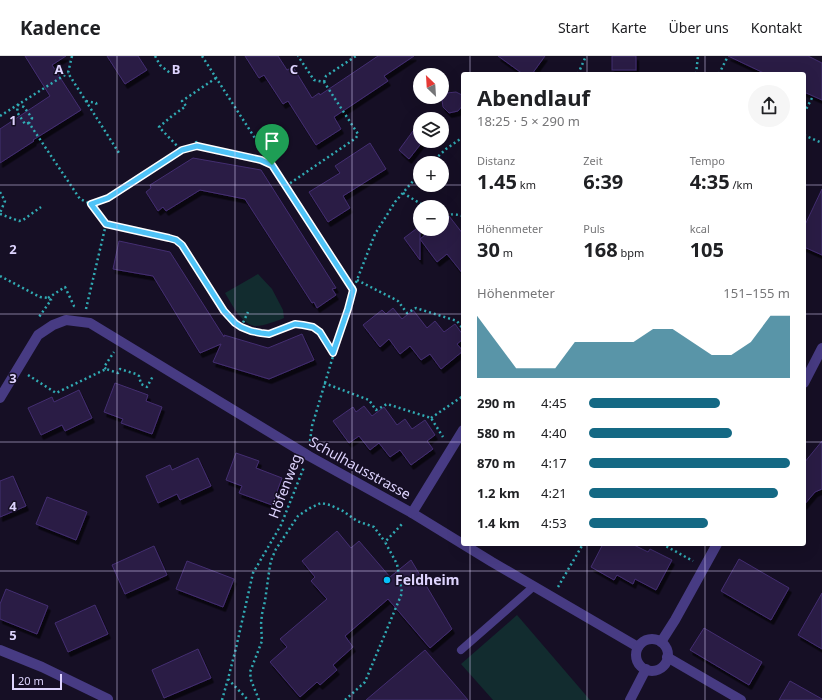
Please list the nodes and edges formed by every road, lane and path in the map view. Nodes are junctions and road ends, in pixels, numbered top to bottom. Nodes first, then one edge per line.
1 (72, 56) edge
2 (154, 56) edge
3 (202, 56) edge
4 (298, 56) edge
5 (356, 56) edge
6 (586, 56) edge
7 (698, 56) edge
8 (727, 58) dead end
9 (579, 72) edge
10 (696, 72) edge
11 (720, 72) edge
12 (68, 73) junction
13 (170, 73) dead end
14 (216, 78) junction
15 (324, 82) junction
16 (812, 98) dead end
17 (86, 101) junction
18 (18, 105) junction
19 (98, 106) dead end
20 (806, 109) edge
21 (0, 116) edge
22 (29, 123) junction
23 (806, 136) edge
24 (461, 138) edge
25 (196, 141) dead end
26 (822, 143) edge
27 (197, 146) junction
28 (182, 150) junction
29 (119, 153) dead end
30 (438, 156) edge
31 (272, 165) junction
32 (413, 182) edge
33 (286, 186) junction
34 (0, 192) edge
35 (404, 193) junction
36 (415, 200) edge
37 (91, 204) junction
38 (41, 207) dead end
39 (0, 214) edge
40 (449, 215) edge
41 (461, 216) edge
42 (106, 224) junction
43 (141, 227) dead end
44 (140, 232) junction
45 (0, 276) edge
46 (357, 280) junction
47 (353, 290) junction
48 (48, 298) junction
49 (248, 312) dead end
50 (38, 319) dead end
51 (461, 326) edge
52 (241, 327) junction
53 (121, 342) junction
54 (822, 348) edge
55 (333, 353) junction
56 (158, 365) junction
57 (18, 369) junction
58 (106, 369) junction
59 (806, 379) edge
60 (324, 383) junction
61 (461, 397) edge
62 (0, 398) edge
63 (431, 418) junction
64 (461, 433) edge
65 (452, 449) junction
66 (309, 456) junction
67 (412, 513) junction
68 (385, 542) junction
69 (461, 543) edge
70 (466, 546) edge
71 (582, 546) edge
72 (666, 546) edge
73 (716, 546) edge
74 (704, 566) junction
75 (533, 587) junction
76 (552, 597) junction
77 (660, 642) junction
78 (638, 647) junction
79 (0, 650) edge
80 (460, 650) dead end
81 (667, 657) junction
82 (646, 669) junction
83 (228, 679) junction
84 (108, 699) dead end
85 (222, 700) edge
86 (248, 700) edge
87 (259, 700) edge
88 (345, 700) edge
89 (630, 700) edge
90 (741, 700) edge

1 - 12 path
2 - 13 path
3 - 14 path
4 - 15 path
5 - 15 path
6 - 9 path
7 - 10 path
8 - 11 path
12 - 17 path
12 - 18 path
14 - 28 path
14 - 31 path
15 - 33 path
16 - 20 path
17 - 19 path
17 - 29 path
18 - 21 path
18 - 22 path
18 - 22 path
22 - 37 path
23 - 26 path
24 - 30 path
25 - 27 path
27 - 28 path
27 - 31 path
28 - 37 path
31 - 33 path
32 - 35 path, Höfenweg
33 - 47 path
34 - 39 path
35 - 36 path
35 - 46 path, Höfenweg
37 - 42 path
38 - 39 path
40 - 41 path
42 - 44 path
42 - 48 path
43 - 44 path
44 - 52 path
45 - 48 path
46 - 47 path, Höfenweg
46 - 51 path
47 - 55 path, Höfenweg
48 - 50 path
49 - 52 path
52 - 55 path
53 - 56 street, Schulhausstrasse
53 - 57 street, Schulhausstrasse
53 - 58 path
54 - 59 street
55 - 60 path, Höfenweg
56 - 58 path
56 - 66 street, Schulhausstrasse
57 - 58 path
57 - 62 street
60 - 63 path
60 - 66 path, Höfenweg
61 - 63 path
63 - 65 path
64 - 65 street
65 - 67 street
66 - 67 street, Schulhausstrasse
66 - 83 path, Höfenweg
67 - 68 path
67 - 69 street, Schulhausstrasse
68 - 87 path
68 - 88 path
70 - 75 street, Schulhausstrasse
71 - 76 path
72 - 74 path
73 - 74 street
74 - 77 street
75 - 76 street, Schulhausstrasse
75 - 80 lane
76 - 78 street, Schulhausstrasse
77 - 78 street
77 - 81 street
78 - 82 street
79 - 84 street
81 - 82 street
81 - 90 street
82 - 89 street
83 - 85 path, Höfenweg
83 - 86 path

